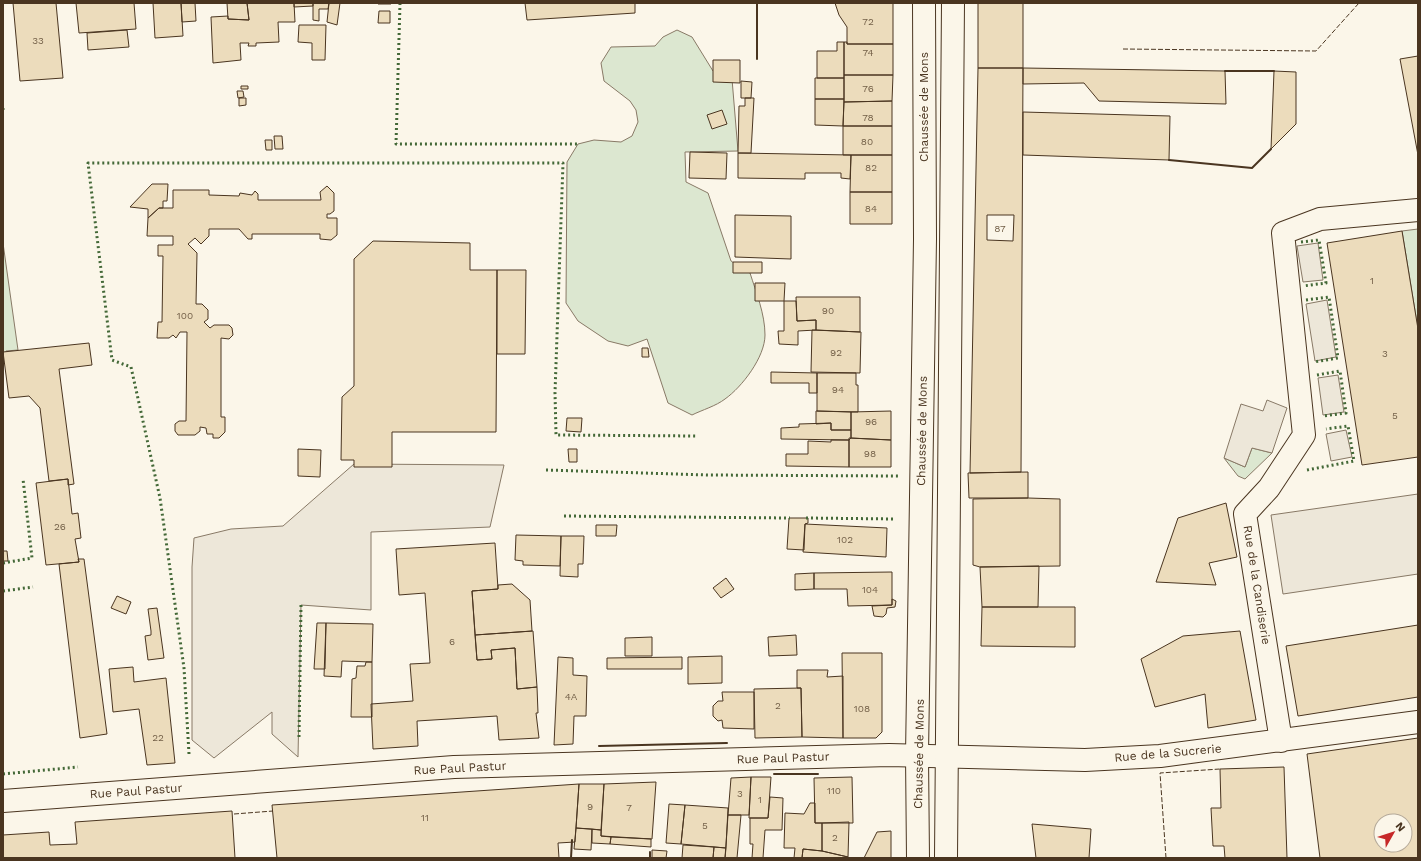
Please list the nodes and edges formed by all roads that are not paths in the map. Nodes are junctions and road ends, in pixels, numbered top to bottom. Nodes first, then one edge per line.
1 (924, 3) edge
2 (953, 3) edge
3 (1418, 210) edge
4 (1418, 722) edge
5 (1281, 741) junction
6 (917, 755) junction
7 (946, 757) junction
8 (3, 800) edge
9 (918, 858) edge
10 (946, 858) edge

1 - 6 street, Chaussée de Mons
2 - 7 street
3 - 5 street, Rue de la Candiserie
4 - 5 street, Rue de la Sucrerie
5 - 7 street, Rue de la Sucrerie
6 - 7 street, Rue de la Sucrerie
6 - 8 street, Rue Paul Pastur
6 - 9 street, Chaussée de Mons
7 - 10 street

